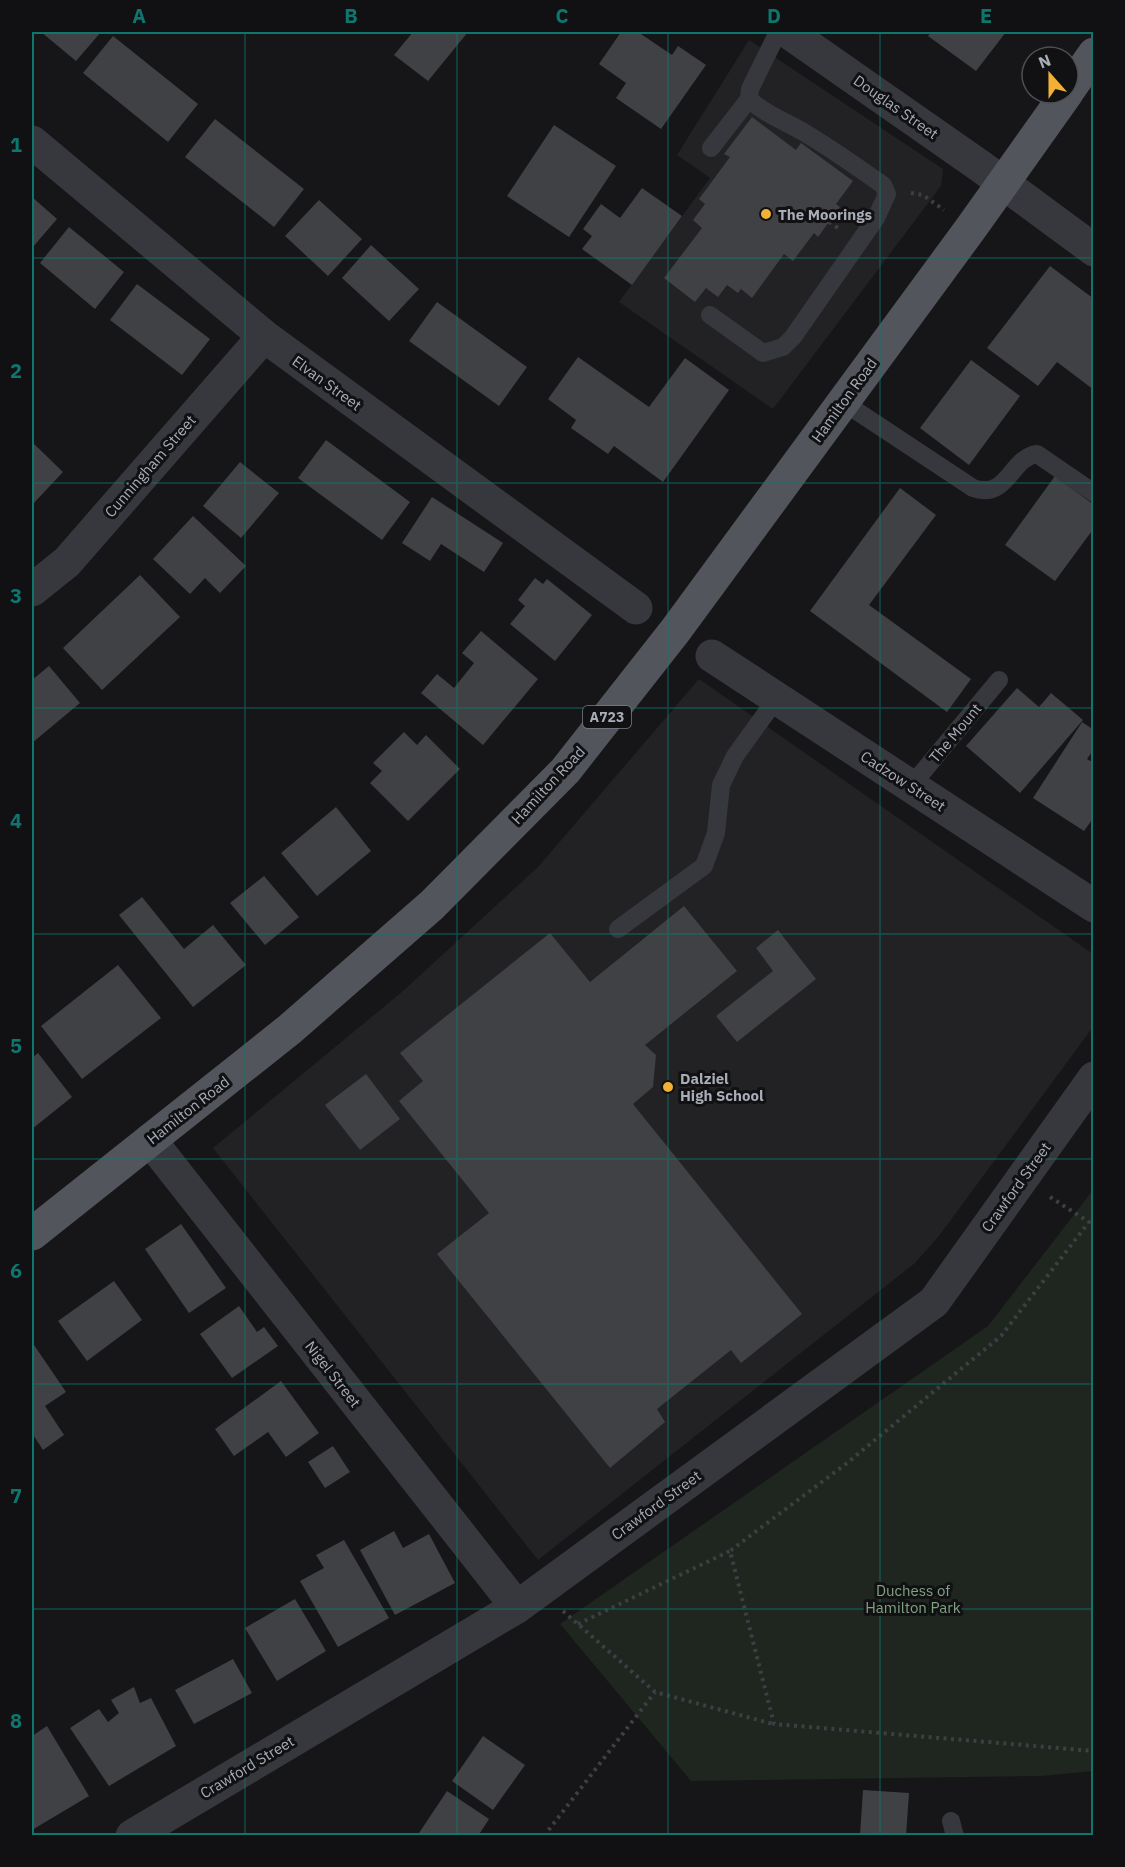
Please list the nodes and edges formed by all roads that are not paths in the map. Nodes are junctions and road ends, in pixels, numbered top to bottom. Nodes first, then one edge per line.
1 (778, 32) edge
2 (788, 32) edge
3 (1094, 54) edge
4 (1080, 74) edge
5 (749, 99) junction
6 (1058, 105) edge
7 (32, 142) edge
8 (711, 148) dead end
9 (1003, 184) junction
10 (1094, 250) edge
11 (710, 315) dead end
12 (264, 336) junction
13 (843, 402) junction
14 (1094, 493) edge
15 (32, 590) edge
16 (636, 608) dead end
17 (712, 656) dead end
18 (999, 680) dead end
19 (777, 698) junction
20 (911, 786) junction
21 (1094, 906) edge
22 (618, 929) dead end
23 (1094, 1078) edge
24 (150, 1140) junction
25 (32, 1234) edge
26 (517, 1607) junction
27 (132, 1836) edge

1 - 5 lane
2 - 9 street, Douglas Street
3 - 4 main road, Hamilton Road / A723
5 - 8 lane
5 - 11 lane
6 - 9 main road, Hamilton Road / A723
7 - 12 street, Elvan Street
9 - 10 street, Douglas Street
9 - 13 main road, Hamilton Road / A723
12 - 15 street, Cunningham Street
12 - 16 street, Elvan Street
13 - 14 lane
13 - 24 main road, Hamilton Road / A723
17 - 19 street, Cadzow Street
18 - 20 lane, The Mount
19 - 20 street, Cadzow Street
19 - 22 lane
20 - 21 street, Cadzow Street
23 - 26 street, Crawford Street
24 - 25 main road, Hamilton Road / A723
24 - 26 street, Nigel Street
26 - 27 street, Crawford Street

